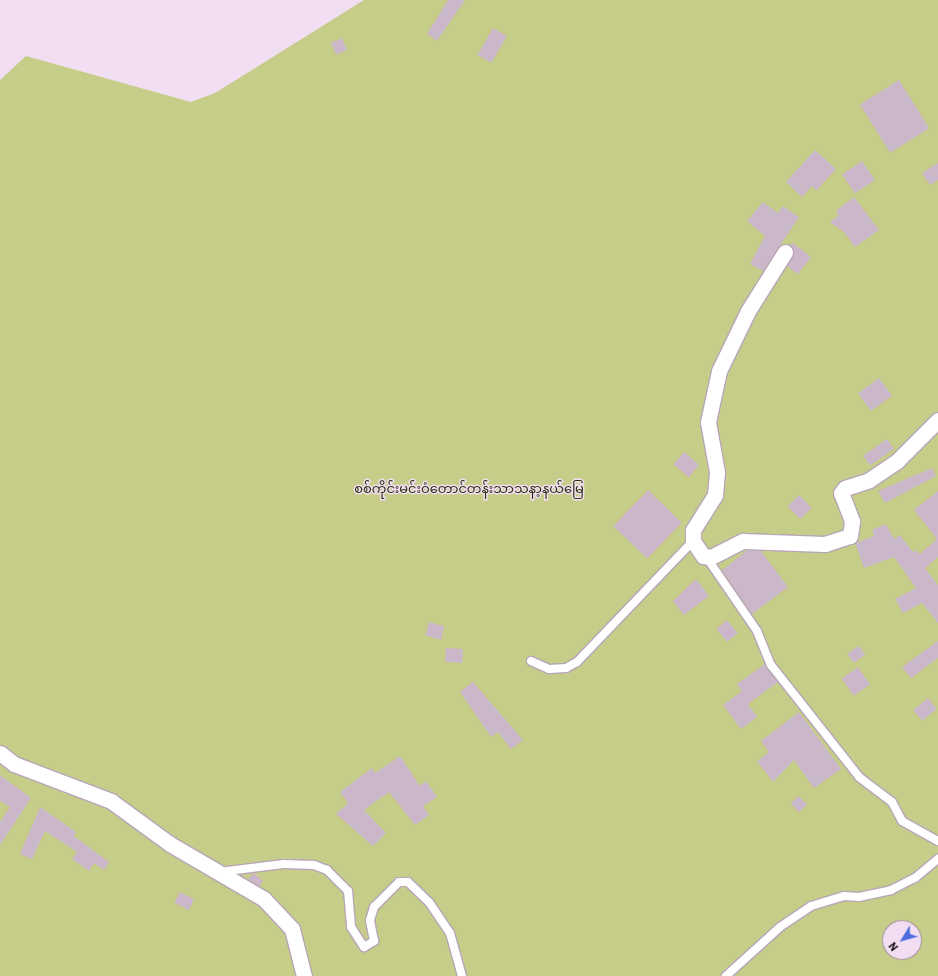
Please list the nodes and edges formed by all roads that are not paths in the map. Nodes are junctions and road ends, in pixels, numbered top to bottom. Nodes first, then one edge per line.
1 (785, 252) dead end
2 (938, 420) edge
3 (693, 542) junction
4 (707, 558) junction
5 (531, 661) dead end
6 (0, 753) edge
7 (938, 841) edge
8 (938, 859) edge
9 (218, 872) junction
10 (304, 976) edge
11 (462, 976) edge
12 (726, 976) edge

1 - 3 street
2 - 4 street
3 - 4 street
3 - 5 lane
4 - 7 lane
6 - 9 street
8 - 12 lane
9 - 10 street
9 - 11 lane

